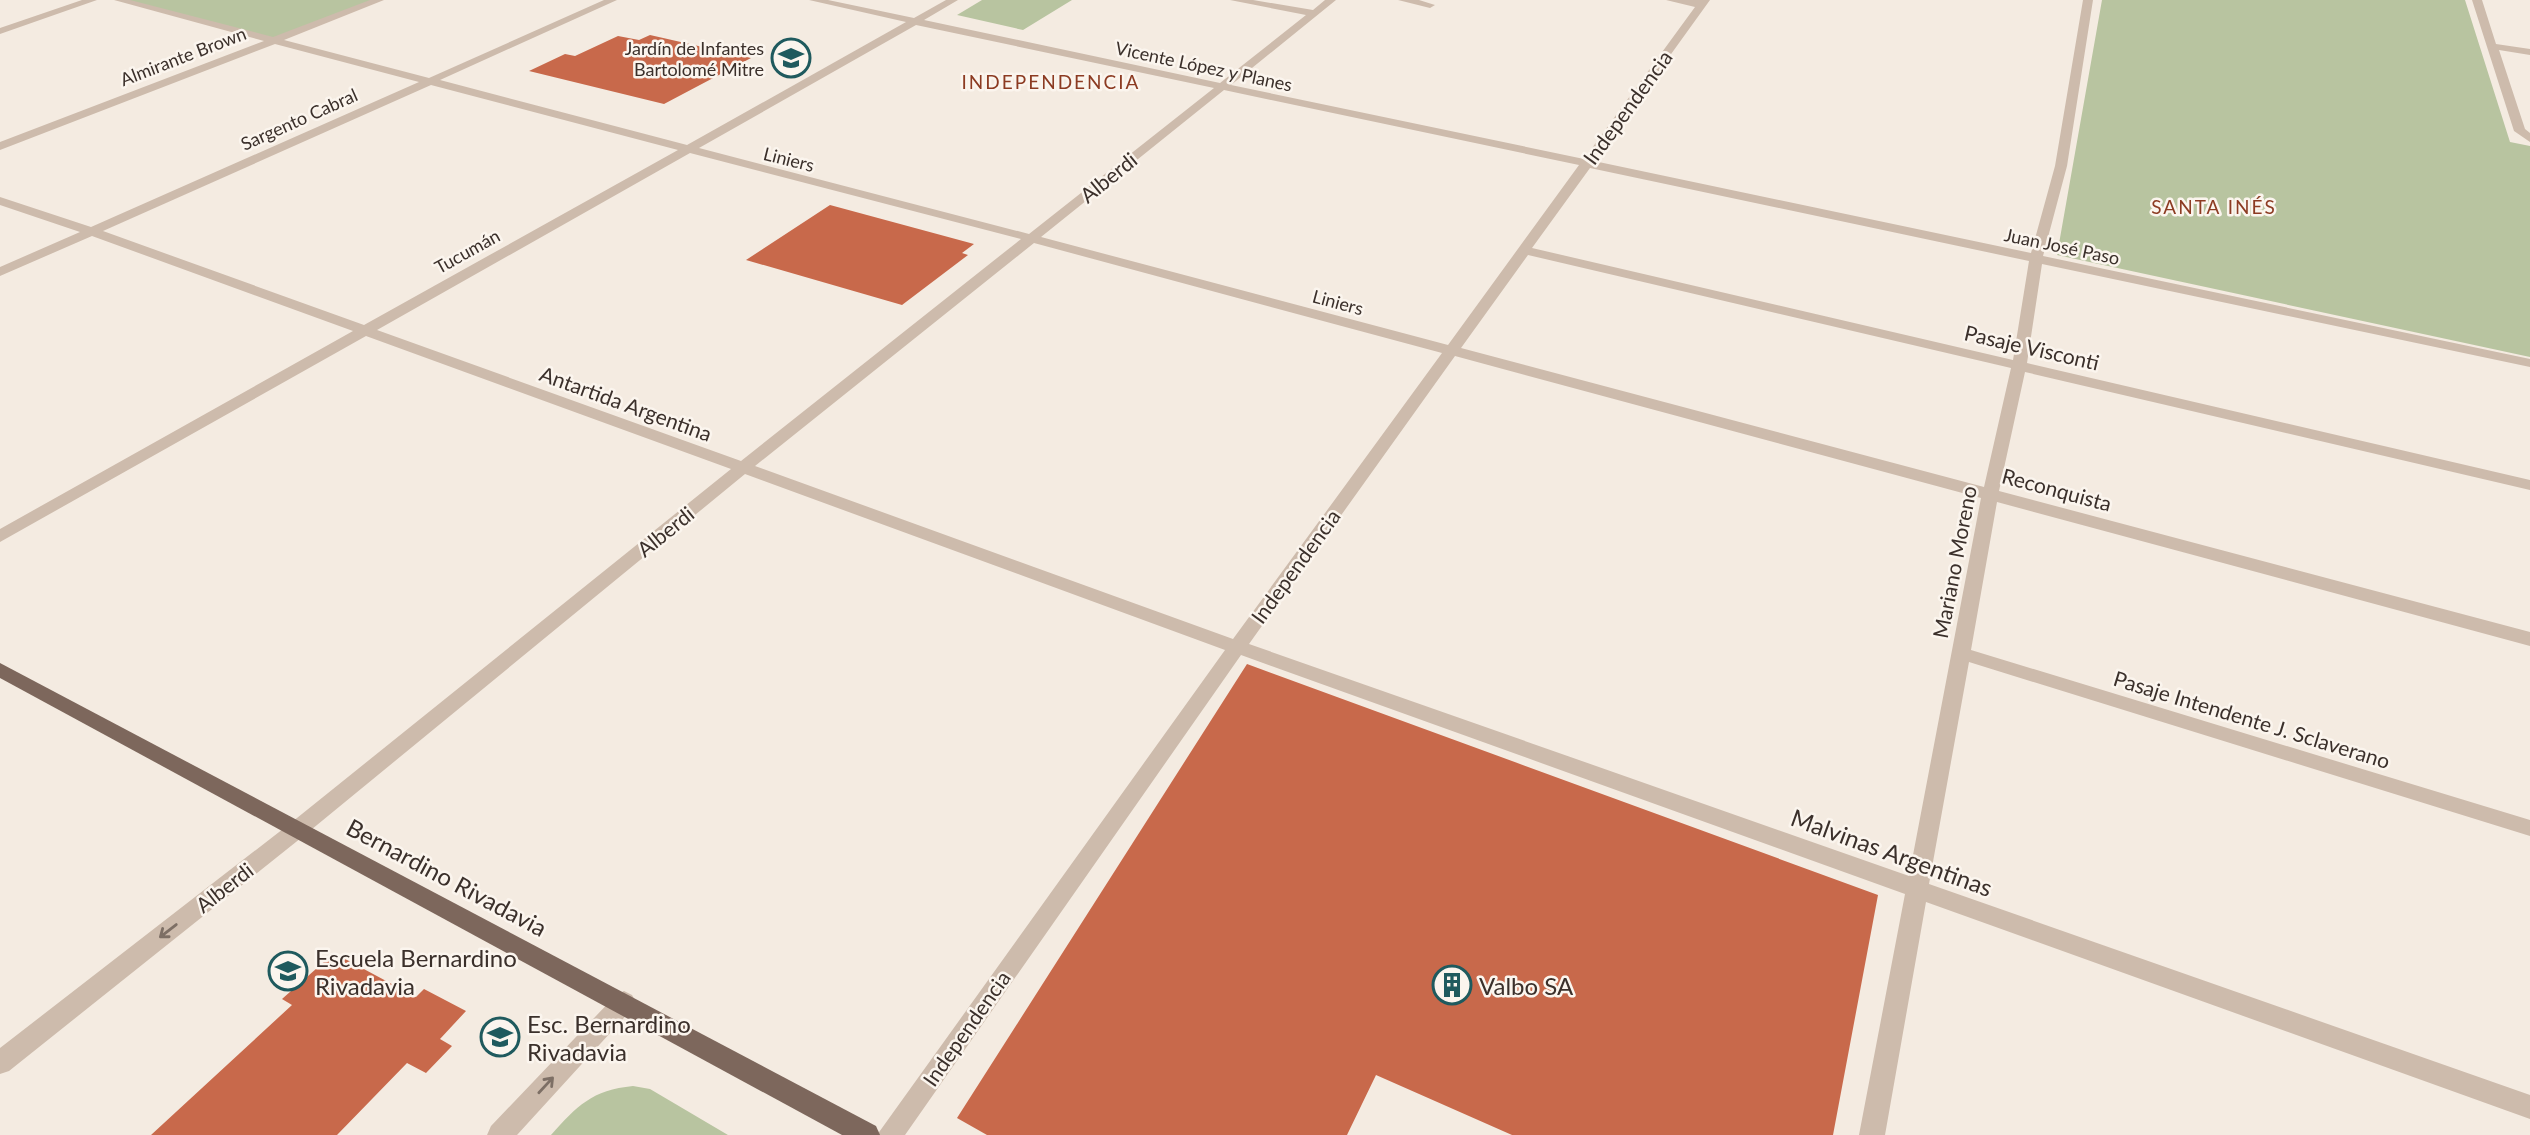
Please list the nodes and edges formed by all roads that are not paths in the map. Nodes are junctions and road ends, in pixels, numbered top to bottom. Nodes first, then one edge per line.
1 (92, 0) edge
2 (118, 0) edge
3 (379, 0) edge
4 (612, 0) edge
5 (814, 0) edge
6 (953, 0) edge
7 (1235, 0) edge
8 (1331, 0) edge
9 (1402, 0) edge
10 (1671, 0) edge
11 (2088, 0) edge
12 (2477, 0) edge
13 (1703, 3) edge
14 (1430, 5) dead end
15 (1314, 13) junction
16 (915, 22) junction
17 (0, 31) edge
18 (273, 41) junction
19 (2492, 46) junction
20 (2530, 52) edge
21 (427, 81) junction
22 (1221, 87) junction
23 (2528, 139) edge
24 (0, 146) edge
25 (685, 150) junction
26 (1586, 163) junction
27 (0, 201) edge
28 (91, 231) junction
29 (1031, 239) junction
30 (1524, 250) junction
31 (2036, 258) junction
32 (0, 272) edge
33 (364, 330) junction
34 (1451, 351) junction
35 (2530, 363) edge
36 (2019, 365) junction
37 (742, 468) junction
38 (2530, 485) edge
39 (1990, 495) junction
40 (0, 536) edge
41 (2530, 639) edge
42 (1237, 647) junction
43 (1960, 653) junction
44 (0, 670) edge
45 (299, 828) junction
46 (2530, 828) edge
47 (1918, 890) junction
48 (624, 1002) junction
49 (0, 1063) edge
50 (2530, 1107) edge
51 (500, 1135) edge
52 (867, 1135) edge
53 (890, 1135) edge
54 (1872, 1135) edge

1 - 17 street
2 - 18 street, Liniers
3 - 18 street, Almirante Brown
4 - 21 street, Sargento Cabral
5 - 16 street, Vicente López y Planes
6 - 16 street, Tucumán
7 - 15 street
8 - 15 street, Alberdi
9 - 14 street
10 - 13 street
11 - 31 street, Mariano Moreno
12 - 19 street
13 - 26 street, Independencia
15 - 22 street, Alberdi
16 - 22 street, Vicente López y Planes
16 - 25 street, Tucumán
18 - 21 street, Liniers
18 - 24 street, Almirante Brown
19 - 20 street
19 - 23 street
21 - 25 street, Liniers
21 - 28 street, Sargento Cabral
22 - 26 street, Vicente López y Planes
22 - 29 street, Alberdi
25 - 29 street, Liniers
25 - 33 street, Tucumán
26 - 30 street, Independencia
26 - 31 street, Juan José Paso
27 - 28 street, Antartida Argentina
28 - 32 street, Sargento Cabral
28 - 33 street, Antartida Argentina
29 - 34 street, Liniers
29 - 37 street, Alberdi
30 - 34 street, Independencia
30 - 36 street, Pasaje Visconti
31 - 35 street, Juan José Paso
31 - 36 street, Mariano Moreno
33 - 37 street, Antartida Argentina
33 - 40 street, Tucumán
34 - 39 street, Reconquista
34 - 42 street, Independencia
36 - 38 street, Pasaje Visconti
36 - 39 street, Mariano Moreno
37 - 42 street, Antartida Argentina
37 - 45 street, Alberdi
39 - 41 street, Reconquista
39 - 43 street, Mariano Moreno
42 - 47 street, Malvinas Argentinas
42 - 53 street, Independencia
43 - 46 street, Pasaje Intendente J. Sclaverano
43 - 47 street, Mariano Moreno
44 - 45 main road, Bernardino Rivadavia
45 - 48 main road, Bernardino Rivadavia
45 -> 49 street, Alberdi
47 - 50 street, Malvinas Argentinas
47 - 54 street, Mariano Moreno
51 -> 48 street
48 - 52 main road, Bernardino Rivadavia

